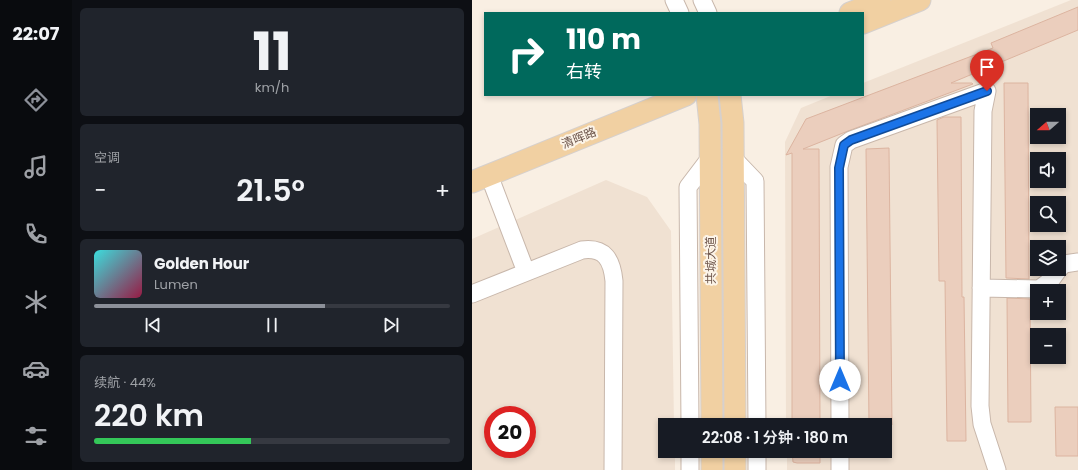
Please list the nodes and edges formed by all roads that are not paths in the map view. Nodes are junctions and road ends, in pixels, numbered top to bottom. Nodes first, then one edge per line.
1 (674, 0) edge
2 (702, 0) edge
3 (882, 0) edge
4 (920, 0) edge
5 (680, 12) edge
6 (708, 12) edge
7 (852, 12) edge
8 (864, 23) edge
9 (646, 96) edge
10 (683, 96) edge
11 (707, 96) edge
12 (730, 96) edge
13 (710, 158) junction
14 (733, 158) junction
15 (478, 174) edge
16 (1078, 262) edge
17 (1066, 264) edge
18 (526, 272) junction
19 (1054, 276) edge
20 (981, 288) junction
21 (472, 294) edge
22 (690, 418) edge
23 (712, 418) edge
24 (735, 418) edge
25 (757, 418) edge
26 (840, 418) edge
27 (690, 458) edge
28 (712, 458) edge
29 (735, 458) edge
30 (757, 458) edge
31 (840, 458) edge
32 (613, 470) edge
33 (690, 470) edge
34 (712, 470) edge
35 (735, 470) edge
36 (757, 470) edge
37 (840, 470) edge
38 (997, 470) edge

1 - 5 street
2 - 6 street
3 - 7 main road
4 - 8 main road
9 - 15 main road, 清晖路
10 - 15 main road, 清晖路
11 - 13 main road, 共城大道
12 - 14 main road, 共城大道
13 - 22 street
13 - 23 main road, 共城大道
14 - 24 main road, 共城大道
14 - 25 street
15 - 18 street
16 - 17 street
18 - 21 street
18 - 32 street
19 - 20 street
20 - 26 street
20 - 38 street
27 - 33 street
28 - 34 main road
29 - 35 main road
30 - 36 street
31 - 37 street

